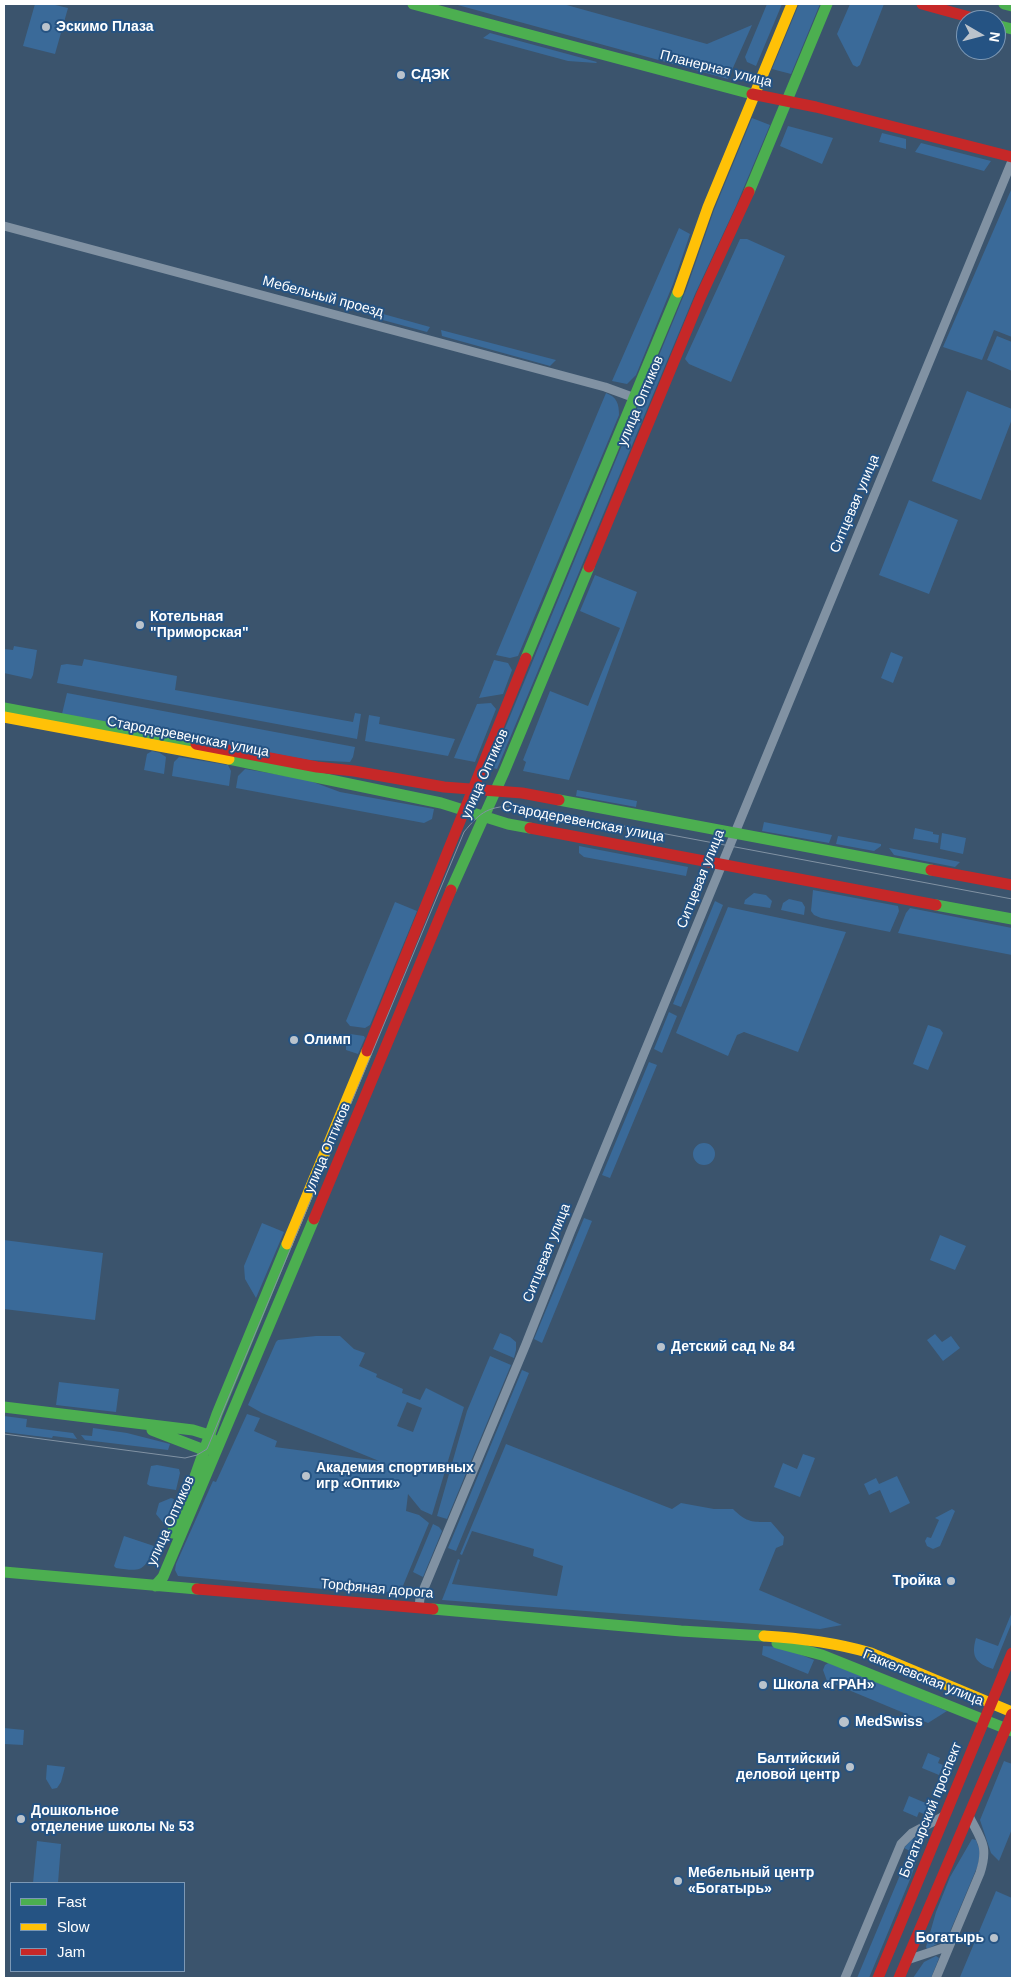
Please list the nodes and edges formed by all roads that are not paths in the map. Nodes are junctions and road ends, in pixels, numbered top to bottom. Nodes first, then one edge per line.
1 (413, 4) edge
2 (792, 4) edge
3 (827, 4) edge
4 (922, 4) edge
5 (1004, 4) edge
6 (1012, 6) edge
7 (956, 13) edge
8 (754, 95) junction
9 (787, 101) junction
10 (1012, 157) edge
11 (1012, 161) edge
12 (4, 226) edge
13 (635, 398) junction
14 (4, 708) edge
15 (4, 718) edge
16 (473, 789) junction
17 (495, 791) junction
18 (466, 810) junction
19 (483, 816) junction
20 (735, 833) junction
21 (722, 864) junction
22 (1012, 884) edge
23 (1012, 919) edge
24 (4, 1407) edge
25 (138, 1425) junction
26 (209, 1435) junction
27 (219, 1446) junction
28 (204, 1450) junction
29 (4, 1572) edge
30 (155, 1586) junction
31 (420, 1608) junction
32 (748, 1636) junction
33 (871, 1653) joint
34 (1012, 1653) edge
35 (822, 1655) joint
36 (991, 1704) junction
37 (1012, 1713) edge
38 (985, 1719) junction
39 (1009, 1730) edge
40 (944, 1816) junction
41 (969, 1816) junction
42 (949, 1946) junction
43 (907, 1960) junction
44 (845, 1978) edge
45 (878, 1978) edge
46 (899, 1978) edge
47 (936, 1978) edge

1 - 8 main road, Планерная улица
2 - 8 main road, улица Оптиков
3 - 9 main road, улица Оптиков
4 - 7 main road
5 - 6 main road
8 - 9 main road, Планерная улица
8 - 13 main road, улица Оптиков
9 - 10 main road, Планерная улица
9 - 17 main road, улица Оптиков
11 - 20 street, Ситцевая улица
12 - 13 street, Мебельный проезд
13 - 16 main road, улица Оптиков
14 - 16 main road, Стародеревенская улица
15 - 18 main road, Стародеревенская улица
16 - 17 main road, Стародеревенская улица
16 - 18 main road, улица Оптиков
17 - 19 main road, улица Оптиков
17 - 20 main road, Стародеревенская улица
18 - 19 main road, Стародеревенская улица
18 - 26 main road, улица Оптиков
19 - 21 main road, Стародеревенская улица
19 - 27 main road, улица Оптиков
20 - 21 street, Ситцевая улица
20 - 22 main road, Стародеревенская улица
21 - 23 main road, Стародеревенская улица
21 - 31 street, Ситцевая улица
24 - 25 main road
25 - 26 main road
25 - 28 main road
26 - 27 main road
26 - 28 main road, улица Оптиков
27 - 28 main road
27 - 30 main road, улица Оптиков
28 - 30 main road, улица Оптиков
29 - 30 main road, Торфяная дорога
30 - 31 main road, Торфяная дорога
31 - 32 main road, Торфяная дорога
32 - 33 main road, Торфяная дорога
32 - 35 main road, Торфяная дорога
33 - 36 main road, Гаккелевская улица
34 - 36 main road, Богатырский проспект
35 - 38 main road, Гаккелевская улица
36 - 37 main road, Гаккелевская улица
36 - 38 main road, Богатырский проспект
37 - 39 main road
38 - 39 main road, Гаккелевская улица
38 - 40 main road, Богатырский проспект
39 - 41 main road
40 - 44 street
40 - 45 main road, Богатырский проспект
41 - 42 street
41 - 43 main road
42 - 43 street
42 - 47 street
43 - 46 main road

